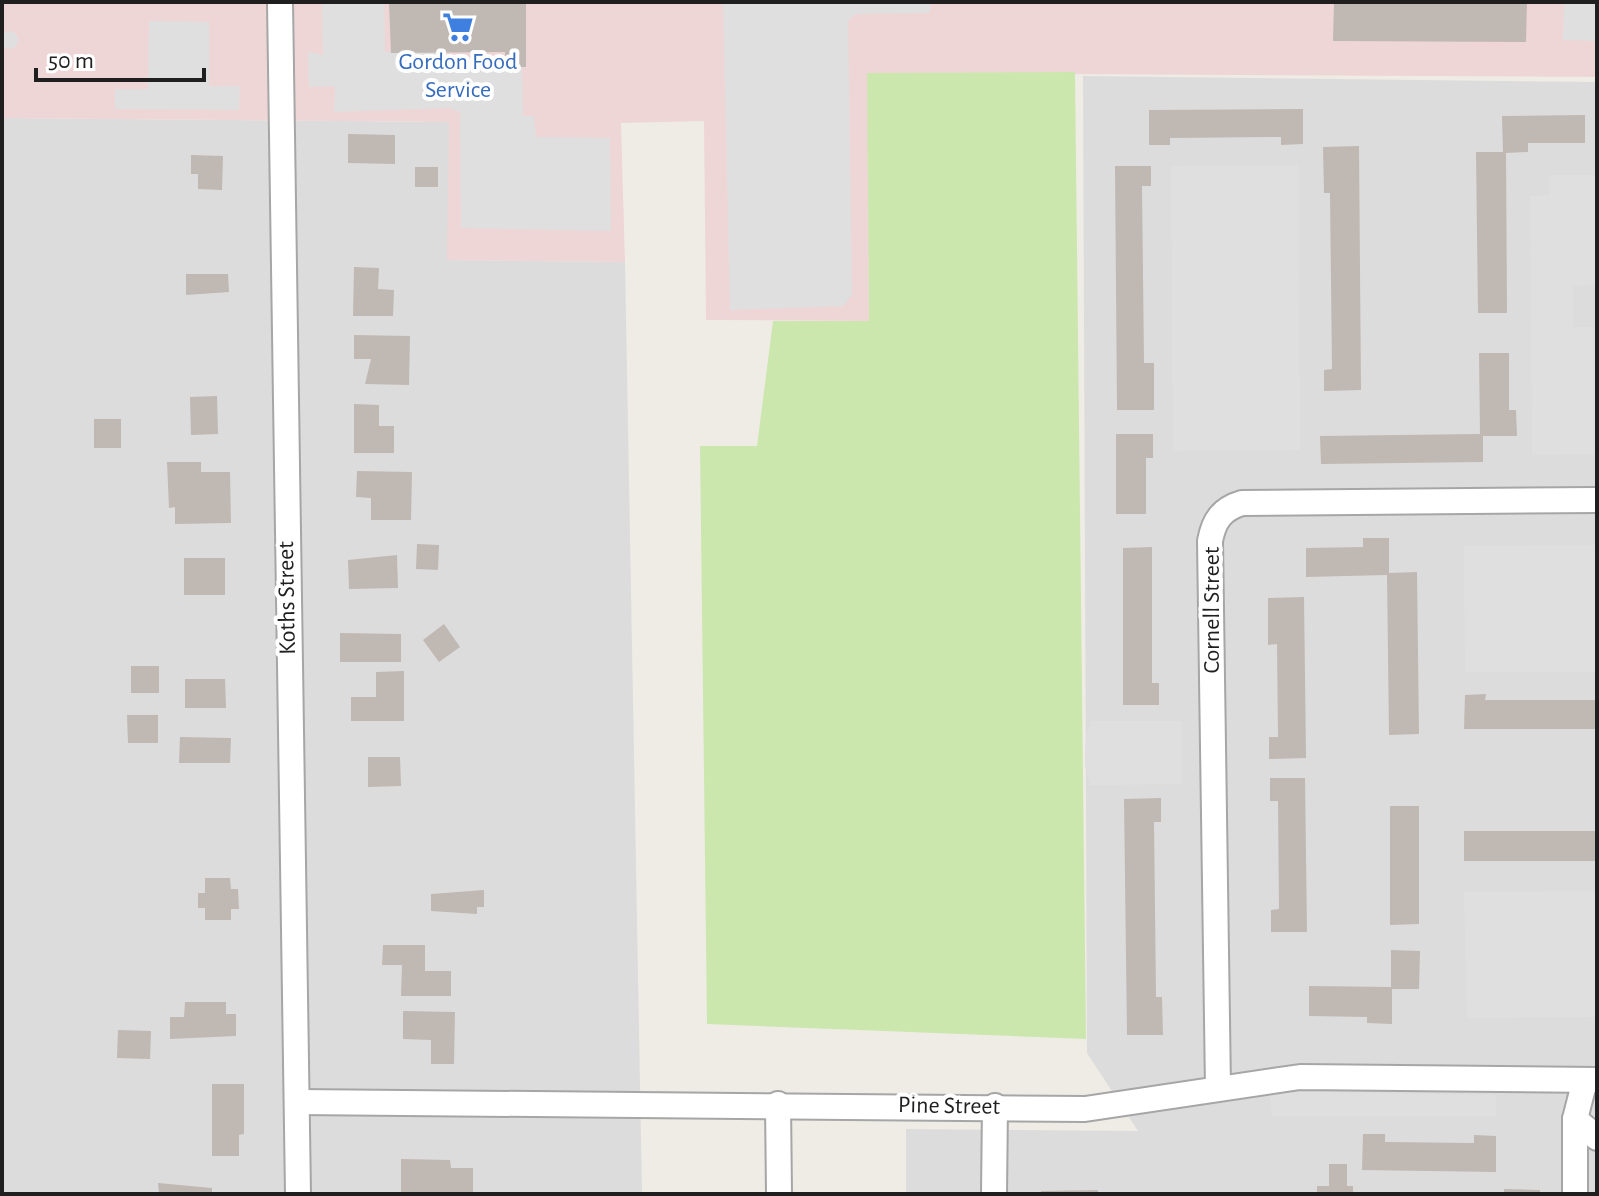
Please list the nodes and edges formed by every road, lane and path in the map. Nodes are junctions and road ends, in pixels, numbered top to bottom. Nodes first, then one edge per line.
1 (280, 2) edge
2 (1597, 500) edge
3 (1591, 1080) edge
4 (1218, 1088) junction
5 (298, 1102) junction
6 (778, 1104) junction
7 (995, 1106) junction
8 (1575, 1119) junction
9 (1597, 1138) edge
10 (298, 1194) edge
11 (779, 1194) edge
12 (994, 1194) edge
13 (1575, 1194) edge

1 - 5 street, Koths Street
2 - 4 street, Cornell Street
3 - 4 street, Pine Street
3 - 8 street
4 - 7 street, Pine Street
5 - 6 street, Pine Street
5 - 10 street, Koths Street
6 - 7 street, Pine Street
6 - 11 street
7 - 12 street
8 - 9 street
8 - 13 street

